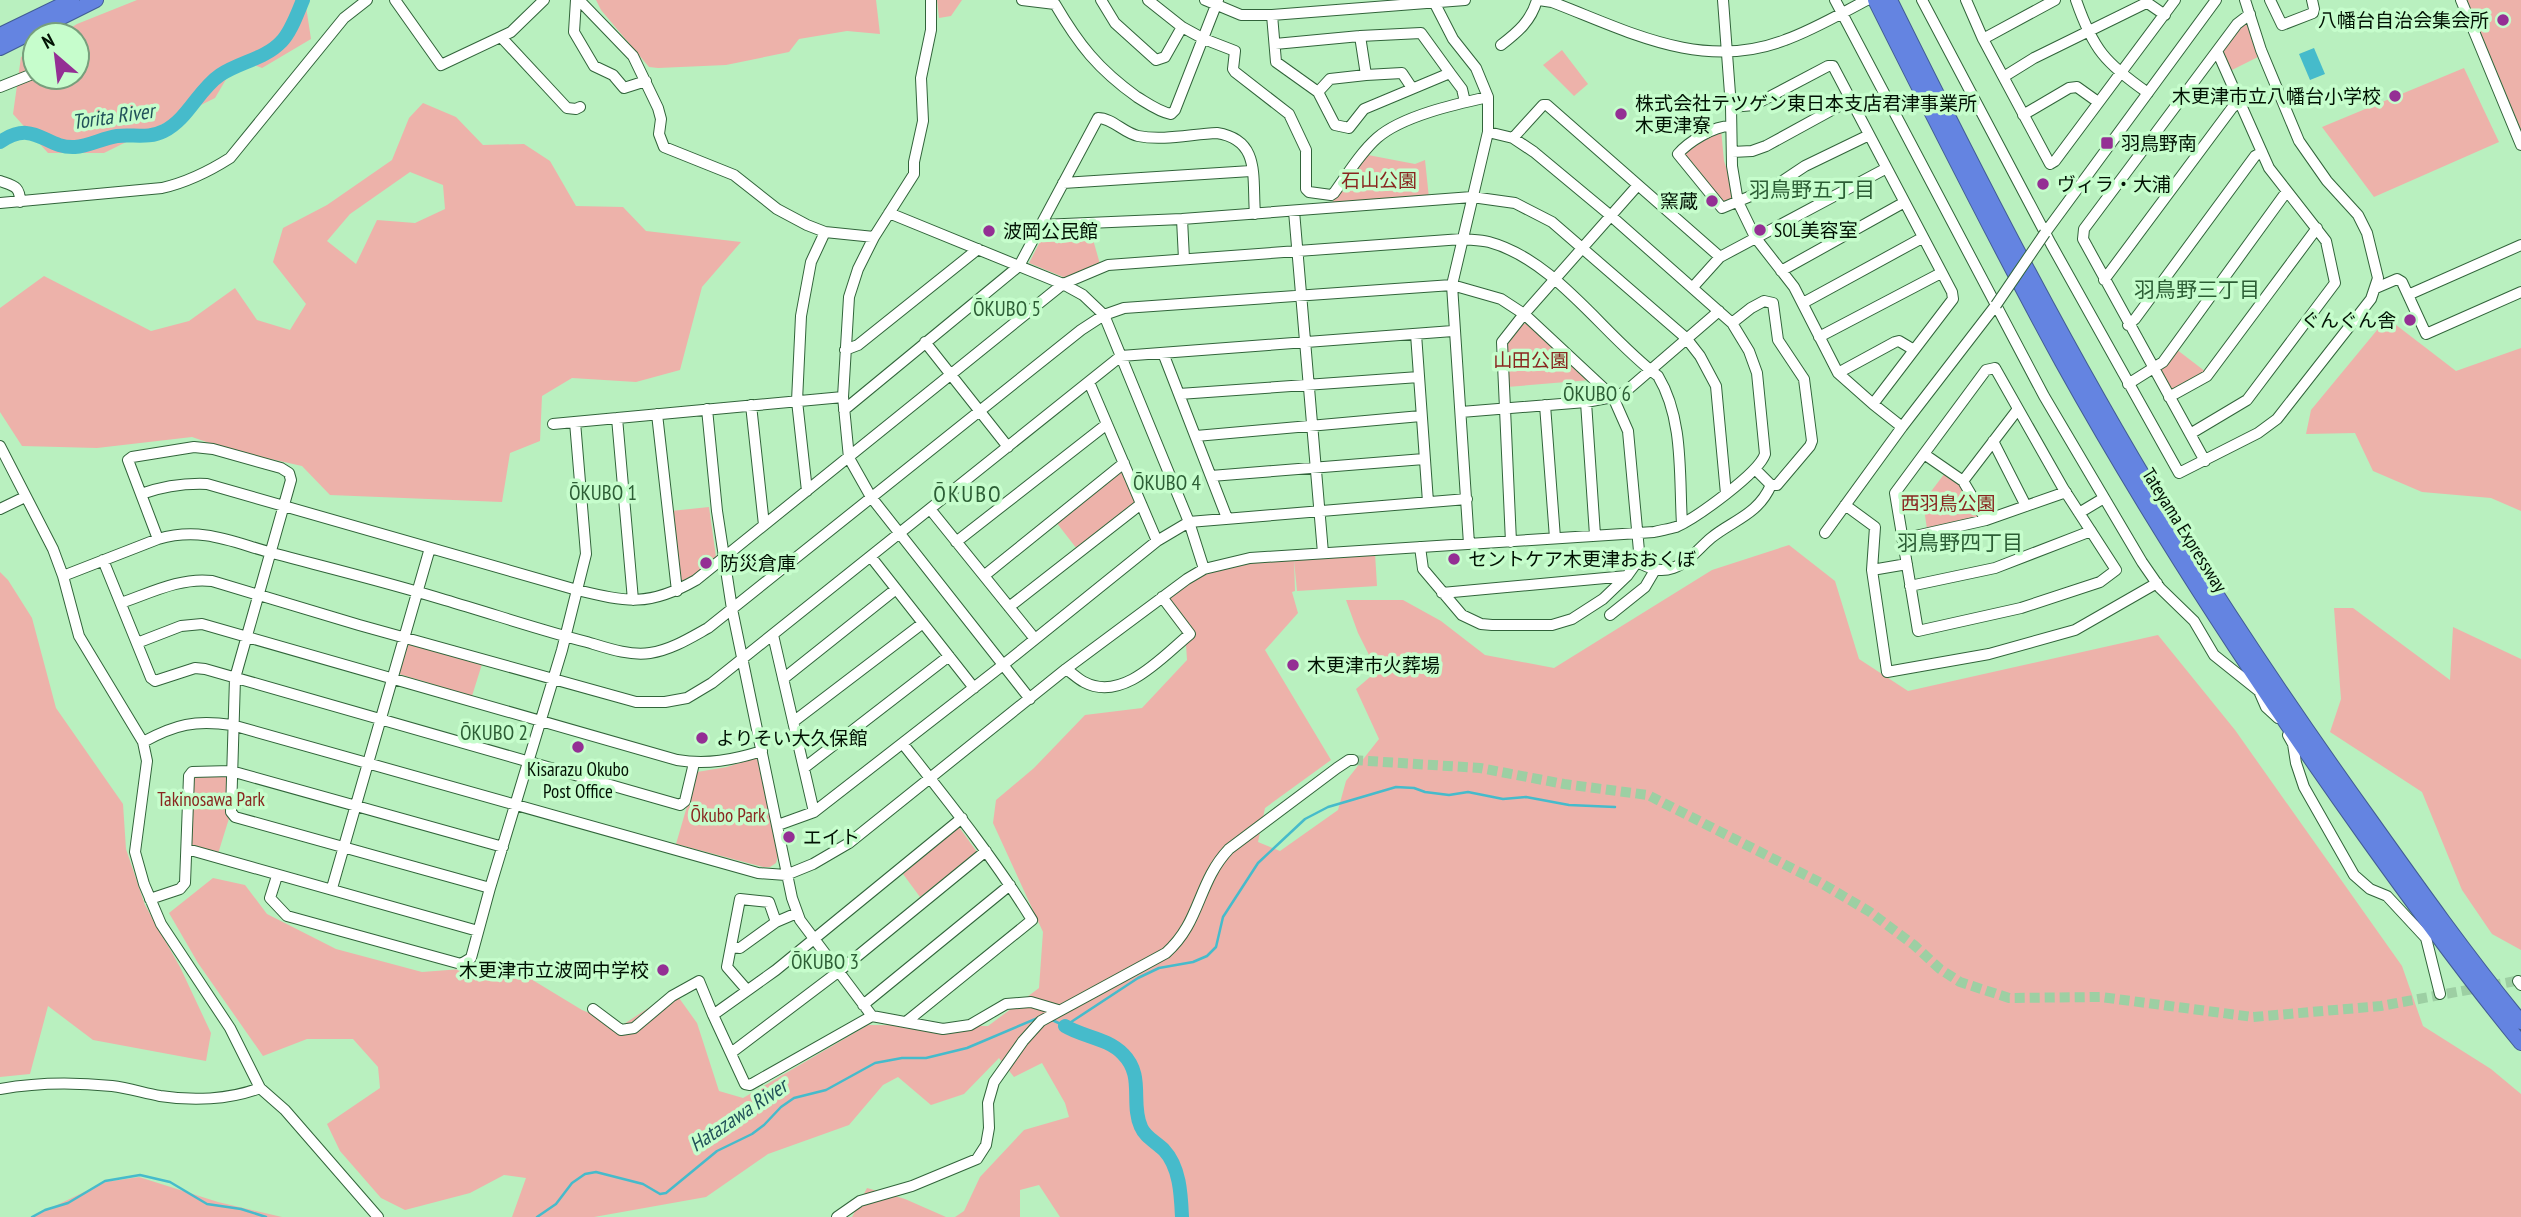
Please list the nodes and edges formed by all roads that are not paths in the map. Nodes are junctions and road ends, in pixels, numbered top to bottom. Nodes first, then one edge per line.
1 (72, 0) edge
2 (96, 0) edge
3 (367, 0) edge
4 (395, 0) edge
5 (544, 0) edge
6 (578, 0) edge
7 (931, 0) edge
8 (1022, 0) edge
9 (1101, 0) edge
10 (1148, 0) edge
11 (1465, 0) edge
12 (1538, 0) edge
13 (1723, 0) edge
14 (1835, 0) edge
15 (1867, 0) edge
16 (1875, 0) edge
17 (1890, 0) edge
18 (1922, 0) edge
19 (1966, 0) edge
20 (2055, 0) edge
21 (2076, 0) edge
22 (2175, 0) edge
23 (2216, 0) edge
24 (2245, 0) edge
25 (2270, 0) edge
26 (2312, 0) edge
27 (2461, 0) edge
28 (1433, 1) edge
29 (1059, 2) edge
30 (1212, 2) edge
31 (1841, 13) junction
32 (2249, 14) junction
33 (1272, 15) junction
34 (2165, 15) junction
35 (1182, 27) junction
36 (2087, 32) junction
37 (0, 36) edge
38 (1360, 36) junction
39 (501, 37) junction
40 (1204, 39) junction
41 (1983, 39) junction
42 (1275, 44) junction
43 (1501, 45) dead end
44 (0, 48) edge
45 (1727, 51) junction
46 (2217, 51) junction
47 (2120, 72) junction
48 (1450, 74) junction
49 (1366, 75) junction
50 (2004, 76) junction
51 (21, 79) edge
52 (646, 81) junction
53 (0, 87) edge
54 (1412, 88) junction
55 (1318, 92) junction
56 (2148, 93) junction
57 (1488, 97) junction
58 (1850, 100) junction
59 (1465, 102) junction
60 (2098, 102) junction
61 (2240, 102) junction
62 (580, 107) dead end
63 (1731, 107) junction
64 (2023, 115) junction
65 (1730, 126) junction
66 (1489, 132) junction
67 (1867, 135) junction
68 (1513, 138) junction
69 (2521, 145) edge
70 (1732, 152) junction
71 (2262, 152) junction
72 (1885, 169) junction
73 (1251, 172) junction
74 (0, 181) edge
75 (1063, 183) junction
76 (1638, 186) junction
77 (2287, 191) junction
78 (1472, 197) junction
79 (20, 202) junction
80 (1738, 202) junction
81 (0, 203) edge
82 (1903, 203) junction
83 (1294, 211) junction
84 (889, 213) junction
85 (1255, 214) junction
86 (1611, 216) junction
87 (1182, 219) junction
88 (1041, 225) junction
89 (2317, 228) junction
90 (825, 232) junction
91 (2045, 233) junction
92 (874, 237) junction
93 (1755, 237) junction
94 (1922, 238) junction
95 (1462, 239) junction
96 (2521, 245) edge
97 (978, 249) junction
98 (1582, 249) junction
99 (1297, 253) junction
100 (1720, 257) junction
101 (1184, 259) junction
102 (1019, 266) junction
103 (1782, 271) junction
104 (1941, 273) junction
105 (2104, 280) junction
106 (1555, 281) junction
107 (1063, 284) junction
108 (1452, 285) junction
109 (1693, 287) junction
110 (2375, 288) junction
111 (2521, 292) edge
112 (1301, 295) junction
113 (2408, 295) junction
114 (1802, 303) junction
115 (1996, 305) junction
116 (1718, 311) junction
117 (1524, 314) junction
118 (1104, 315) junction
119 (1732, 323) junction
120 (2129, 325) junction
121 (1453, 331) junction
122 (1416, 334) junction
123 (1819, 337) junction
124 (1686, 338) junction
125 (925, 342) junction
126 (1306, 342) junction
127 (845, 350) junction
128 (1914, 351) junction
129 (1163, 353) junction
130 (1121, 356) junction
131 (2153, 369) junction
132 (1650, 370) junction
133 (1838, 373) junction
134 (952, 376) junction
135 (1419, 377) junction
136 (1089, 382) junction
137 (2128, 384) junction
138 (1309, 385) junction
139 (1179, 394) junction
140 (843, 397) junction
141 (1613, 397) junction
142 (2169, 397) junction
143 (797, 401) junction
144 (1586, 402) junction
145 (1873, 404) junction
146 (751, 405) junction
147 (1545, 405) junction
148 (1504, 408) junction
149 (2018, 409) junction
150 (707, 410) junction
151 (844, 410) junction
152 (979, 412) junction
153 (1461, 412) junction
154 (657, 414) junction
155 (1421, 416) junction
156 (617, 418) junction
157 (575, 422) junction
158 (553, 424) dead end
159 (1107, 424) junction
160 (1313, 426) junction
161 (1902, 427) junction
162 (2190, 434) junction
163 (1196, 436) junction
164 (1993, 441) junction
165 (0, 446) edge
166 (1008, 447) junction
167 (1924, 454) junction
168 (849, 458) junction
169 (1424, 459) junction
170 (2205, 461) junction
171 (1124, 463) junction
172 (1316, 468) junction
173 (1755, 469) junction
174 (1212, 476) junction
175 (1963, 481) junction
176 (1771, 485) junction
177 (807, 491) junction
178 (2066, 492) junction
179 (141, 494) junction
180 (1726, 494) junction
181 (25, 497) junction
182 (871, 497) junction
183 (2104, 498) junction
184 (1466, 499) junction
185 (1428, 502) junction
186 (1141, 504) junction
187 (283, 505) junction
188 (1845, 505) junction
189 (2026, 506) junction
190 (0, 509) edge
191 (930, 509) junction
192 (1319, 511) junction
193 (2079, 513) junction
194 (1227, 518) junction
195 (1986, 520) junction
196 (1189, 522) junction
197 (1682, 524) junction
198 (764, 525) junction
199 (1638, 531) junction
200 (2091, 531) junction
201 (901, 533) junction
202 (1825, 533) dead end
203 (1595, 535) junction
204 (1555, 538) junction
205 (158, 539) junction
206 (1902, 539) junction
207 (1157, 541) junction
208 (956, 542) junction
209 (1511, 542) junction
210 (1469, 544) junction
211 (1420, 547) junction
212 (430, 548) junction
213 (1323, 552) junction
214 (271, 553) junction
215 (871, 556) junction
216 (724, 557) junction
217 (103, 561) junction
218 (1637, 562) junction
219 (1906, 564) junction
220 (1204, 569) junction
221 (1655, 570) junction
222 (1872, 570) junction
223 (985, 575) junction
224 (63, 576) junction
225 (1627, 576) junction
226 (2157, 583) junction
227 (1910, 586) junction
228 (897, 589) junction
229 (577, 590) junction
230 (417, 591) junction
231 (677, 591) junction
232 (1442, 593) junction
233 (259, 596) junction
234 (1162, 597) junction
235 (633, 600) junction
236 (121, 603) junction
237 (1009, 607) junction
238 (732, 609) junction
239 (1610, 615) dead end
240 (923, 623) junction
241 (773, 635) junction
242 (565, 636) junction
243 (405, 637) junction
244 (247, 638) junction
245 (1035, 639) junction
246 (138, 643) junction
247 (949, 656) junction
248 (743, 659) junction
249 (1003, 665) junction
250 (1066, 669) junction
251 (235, 678) junction
252 (393, 679) junction
253 (783, 679) junction
254 (552, 680) junction
255 (974, 688) junction
256 (1030, 699) junction
257 (380, 720) junction
258 (539, 721) junction
259 (793, 722) junction
260 (232, 725) junction
261 (144, 742) junction
262 (903, 744) junction
263 (762, 751) junction
264 (1353, 760) tunnel mouth
265 (528, 762) junction
266 (367, 763) junction
267 (694, 763) junction
268 (804, 768) junction
269 (231, 771) junction
270 (930, 778) junction
271 (356, 805) junction
272 (516, 806) junction
273 (814, 812) junction
274 (962, 818) junction
275 (778, 825) junction
276 (503, 846) junction
277 (345, 848) junction
278 (187, 849) junction
279 (986, 851) junction
280 (786, 875) junction
281 (277, 876) junction
282 (1010, 885) junction
283 (332, 888) junction
284 (490, 888) junction
285 (150, 899) junction
286 (797, 913) junction
287 (775, 922) junction
288 (478, 932) junction
289 (814, 939) junction
290 (731, 947) junction
291 (838, 972) junction
292 (747, 990) junction
293 (2440, 994) dead end
294 (863, 1005) junction
295 (593, 1009) dead end
296 (1058, 1010) junction
297 (713, 1015) junction
298 (872, 1016) junction
299 (905, 1021) junction
300 (2521, 1022) edge
301 (2521, 1043) edge
302 (731, 1053) junction
303 (260, 1088) junction
304 (0, 1089) edge
305 (378, 1217) edge
306 (837, 1217) edge

1 - 37 highway
2 - 44 highway
3 - 79 street
4 - 39 street
5 - 39 street
6 - 52 street
6 - 52 street
7 - 84 street
8 - 29 street
9 - 35 street
10 - 35 street
11 - 28 street
12 - 43 street
12 - 45 street
13 - 45 street
14 - 31 street
15 - 31 street
16 - 301 highway, Tateyama Expressway
17 - 300 highway, Tateyama Expressway
18 - 91 street
19 - 41 street
20 - 41 street
21 - 36 street
22 - 34 street
23 - 56 street
24 - 32 street
25 - 26 street
27 - 69 street
28 - 33 street
28 - 57 street
29 - 40 street
30 - 33 street
30 - 40 street
31 - 45 street
31 - 115 street
32 - 46 street
32 - 110 street
33 - 42 street
34 - 36 street
34 - 47 street
35 - 40 street
36 - 47 street
36 - 50 street
38 - 42 street
38 - 48 street
38 - 49 street
39 - 62 street
40 - 59 street
41 - 50 street
42 - 55 street
45 - 63 street
46 - 61 street
46 - 105 street
47 - 56 street
47 - 60 street
48 - 54 street
48 - 59 street
49 - 54 street
49 - 55 street
50 - 64 street
51 - 53 street
52 - 90 street
54 - 55 street
56 - 91 street
57 - 59 street
57 - 66 street
58 - 63 street
58 - 67 street
58 - 70 street
60 - 64 street
60 - 64 street
61 - 71 street
61 - 105 street
63 - 65 street
65 - 70 street
65 - 80 street
66 - 68 street
66 - 78 street
67 - 72 street
67 - 80 street
68 - 76 street
68 - 86 street
70 - 80 street
71 - 77 street
71 - 120 street
72 - 82 street
72 - 93 street
73 - 75 street
73 - 75 street
73 - 85 street
74 - 79 street
75 - 88 street
76 - 86 street
76 - 100 street
77 - 89 street
77 - 131 street
78 - 83 street
78 - 95 street
78 - 98 street
79 - 81 street
80 - 93 street
82 - 94 street
82 - 103 street
83 - 85 street
83 - 99 street
84 - 92 street
84 - 97 street
85 - 87 street
86 - 98 street
86 - 109 street
87 - 88 street
87 - 101 street
88 - 102 street
89 - 142 street
89 - 162 street
90 - 92 street
90 - 143 street
91 - 115 street, bridge
91 - 137 street
92 - 127 street
93 - 100 street
93 - 103 street
94 - 104 street
94 - 114 street
95 - 99 street
95 - 106 street
95 - 108 street
96 - 113 street
97 - 102 street
97 - 127 street
98 - 106 street
98 - 124 street
99 - 101 street
99 - 112 street
100 - 109 street
101 - 107 street
102 - 107 street
102 - 125 street
103 - 114 street
104 - 123 street
104 - 128 street
105 - 120 street
106 - 117 street
106 - 132 street
107 - 118 street
107 - 134 street
108 - 112 street
108 - 117 street
108 - 121 street
109 - 116 street
110 - 113 street
110 - 170 street
111 - 113 street
112 - 118 street
112 - 126 street
114 - 123 street
115 - 161 street
115 - 183 street
116 - 119 street
116 - 124 street
117 - 141 street
117 - 148 street
118 - 130 street
118 - 152 street
119 - 173 street
119 - 176 street
120 - 131 street
121 - 122 street
121 - 153 street
122 - 126 street
122 - 135 street
123 - 133 street
124 - 132 street
124 - 180 street
125 - 134 street
125 - 151 street
126 - 129 street
126 - 138 street
127 - 140 street
128 - 133 street
128 - 145 street
129 - 130 street
129 - 139 street
130 - 136 street
130 - 196 street
131 - 137 street
131 - 142 street
132 - 141 street
132 - 197 street
133 - 145 street
134 - 152 street
134 - 168 street
135 - 138 street
135 - 155 street
136 - 159 street
136 - 166 street
137 - 170 street
138 - 139 street
138 - 160 street
139 - 163 street
140 - 143 street
140 - 151 street
141 - 144 street
141 - 199 street
142 - 162 street
143 - 146 street
143 - 177 street
144 - 147 street
144 - 203 street
145 - 161 street
146 - 150 street
146 - 198 street
147 - 148 street
147 - 204 street
148 - 153 street
148 - 209 street
149 - 164 street
149 - 167 street
149 - 178 street
150 - 154 street
150 - 216 street
151 - 168 street
152 - 166 street
152 - 182 street
153 - 184 street
154 - 156 street
154 - 231 street
155 - 160 street
155 - 169 street
156 - 157 street
156 - 235 street
157 - 158 street
157 - 229 street
159 - 171 street
159 - 208 street
160 - 163 street
160 - 172 street
161 - 188 street
162 - 170 street
163 - 174 street
164 - 175 street
164 - 189 street
165 - 181 street
166 - 191 street
167 - 175 street
167 - 206 street
168 - 177 street
168 - 182 street
169 - 172 street
169 - 185 street
171 - 186 street
171 - 223 street
172 - 174 street
172 - 192 street
173 - 176 street
173 - 180 street
174 - 194 street
175 - 195 street
176 - 221 street
177 - 198 street
178 - 189 street
178 - 193 street
179 - 187 street
179 - 187 street
179 - 205 street
180 - 197 street
181 - 190 street
181 - 224 street
182 - 201 street
182 - 238 street
183 - 193 street
183 - 226 street
184 - 185 street
184 - 210 street
185 - 192 street
186 - 207 street
186 - 237 street
187 - 212 street
187 - 214 street
188 - 202 street
188 - 222 street
189 - 195 street
191 - 201 street
191 - 208 street
192 - 194 street
192 - 213 street
193 - 200 street
194 - 196 street
195 - 206 street
196 - 207 street
196 - 220 street
197 - 199 street
198 - 216 street
199 - 203 street
199 - 218 street
200 - 227 street
200 - 227 street
201 - 215 street
201 - 249 street
203 - 204 street
204 - 209 street
205 - 214 street
205 - 217 street
206 - 219 street
207 - 245 street
208 - 223 street
209 - 210 street
210 - 211 street
211 - 213 street
211 - 232 street
212 - 229 street
212 - 230 street
213 - 220 street
214 - 230 street
214 - 233 street
215 - 228 street
215 - 241 street
216 - 231 street
216 - 238 street
217 - 224 street
217 - 236 street
218 - 221 street
218 - 225 street
219 - 222 street
219 - 227 street
220 - 234 street
221 - 239 street
222 - 226 street
223 - 237 street
224 - 261 street
225 - 232 street
225 - 232 street
226 - 293 street
228 - 240 street
228 - 253 street
229 - 235 street
229 - 242 street
230 - 242 street
230 - 243 street
231 - 235 street
233 - 236 street
233 - 243 street
233 - 244 street
234 - 250 street
234 - 250 street
236 - 246 street
237 - 245 street
238 - 242 street
238 - 248 street
240 - 247 street
240 - 259 street
241 - 248 street
241 - 253 street
242 - 254 street
243 - 252 street
243 - 254 street
244 - 246 street
244 - 251 street
244 - 252 street
245 - 249 street
246 - 251 street
247 - 255 street
247 - 268 street
248 - 254 street
248 - 263 street
249 - 255 street
249 - 256 street
250 - 256 street
251 - 257 street
251 - 260 street
252 - 257 street
252 - 258 street
253 - 259 street
254 - 258 street
255 - 262 street
256 - 270 street
257 - 265 street
257 - 266 street
258 - 265 street
258 - 267 street
259 - 268 street
260 - 261 street
260 - 266 street
260 - 269 street
261 - 285 street
262 - 270 street
262 - 273 street
263 - 267 street
263 - 275 street
264 - 296 street
265 - 267 street
265 - 272 street
266 - 271 street
266 - 272 street
268 - 273 street
269 - 271 street
269 - 277 street
269 - 278 street
270 - 274 street
270 - 280 street
271 - 276 street
271 - 277 street
272 - 276 street
272 - 280 street
273 - 275 street
274 - 279 street
274 - 289 street
275 - 280 street
276 - 284 street
277 - 283 street
277 - 284 street
278 - 281 street
278 - 285 street
279 - 282 street
279 - 291 street
280 - 286 street
281 - 283 street
281 - 288 street
282 - 294 street
282 - 299 street
283 - 288 street
284 - 288 street
285 - 303 street
286 - 287 street
286 - 289 street
287 - 290 street
287 - 290 street
289 - 291 street
289 - 292 street
290 - 292 street
291 - 294 street
291 - 302 street
292 - 297 street
294 - 298 street
295 - 297 street
296 - 299 street
296 - 306 street
297 - 302 street
298 - 299 street
298 - 302 street
303 - 304 street
303 - 305 street

